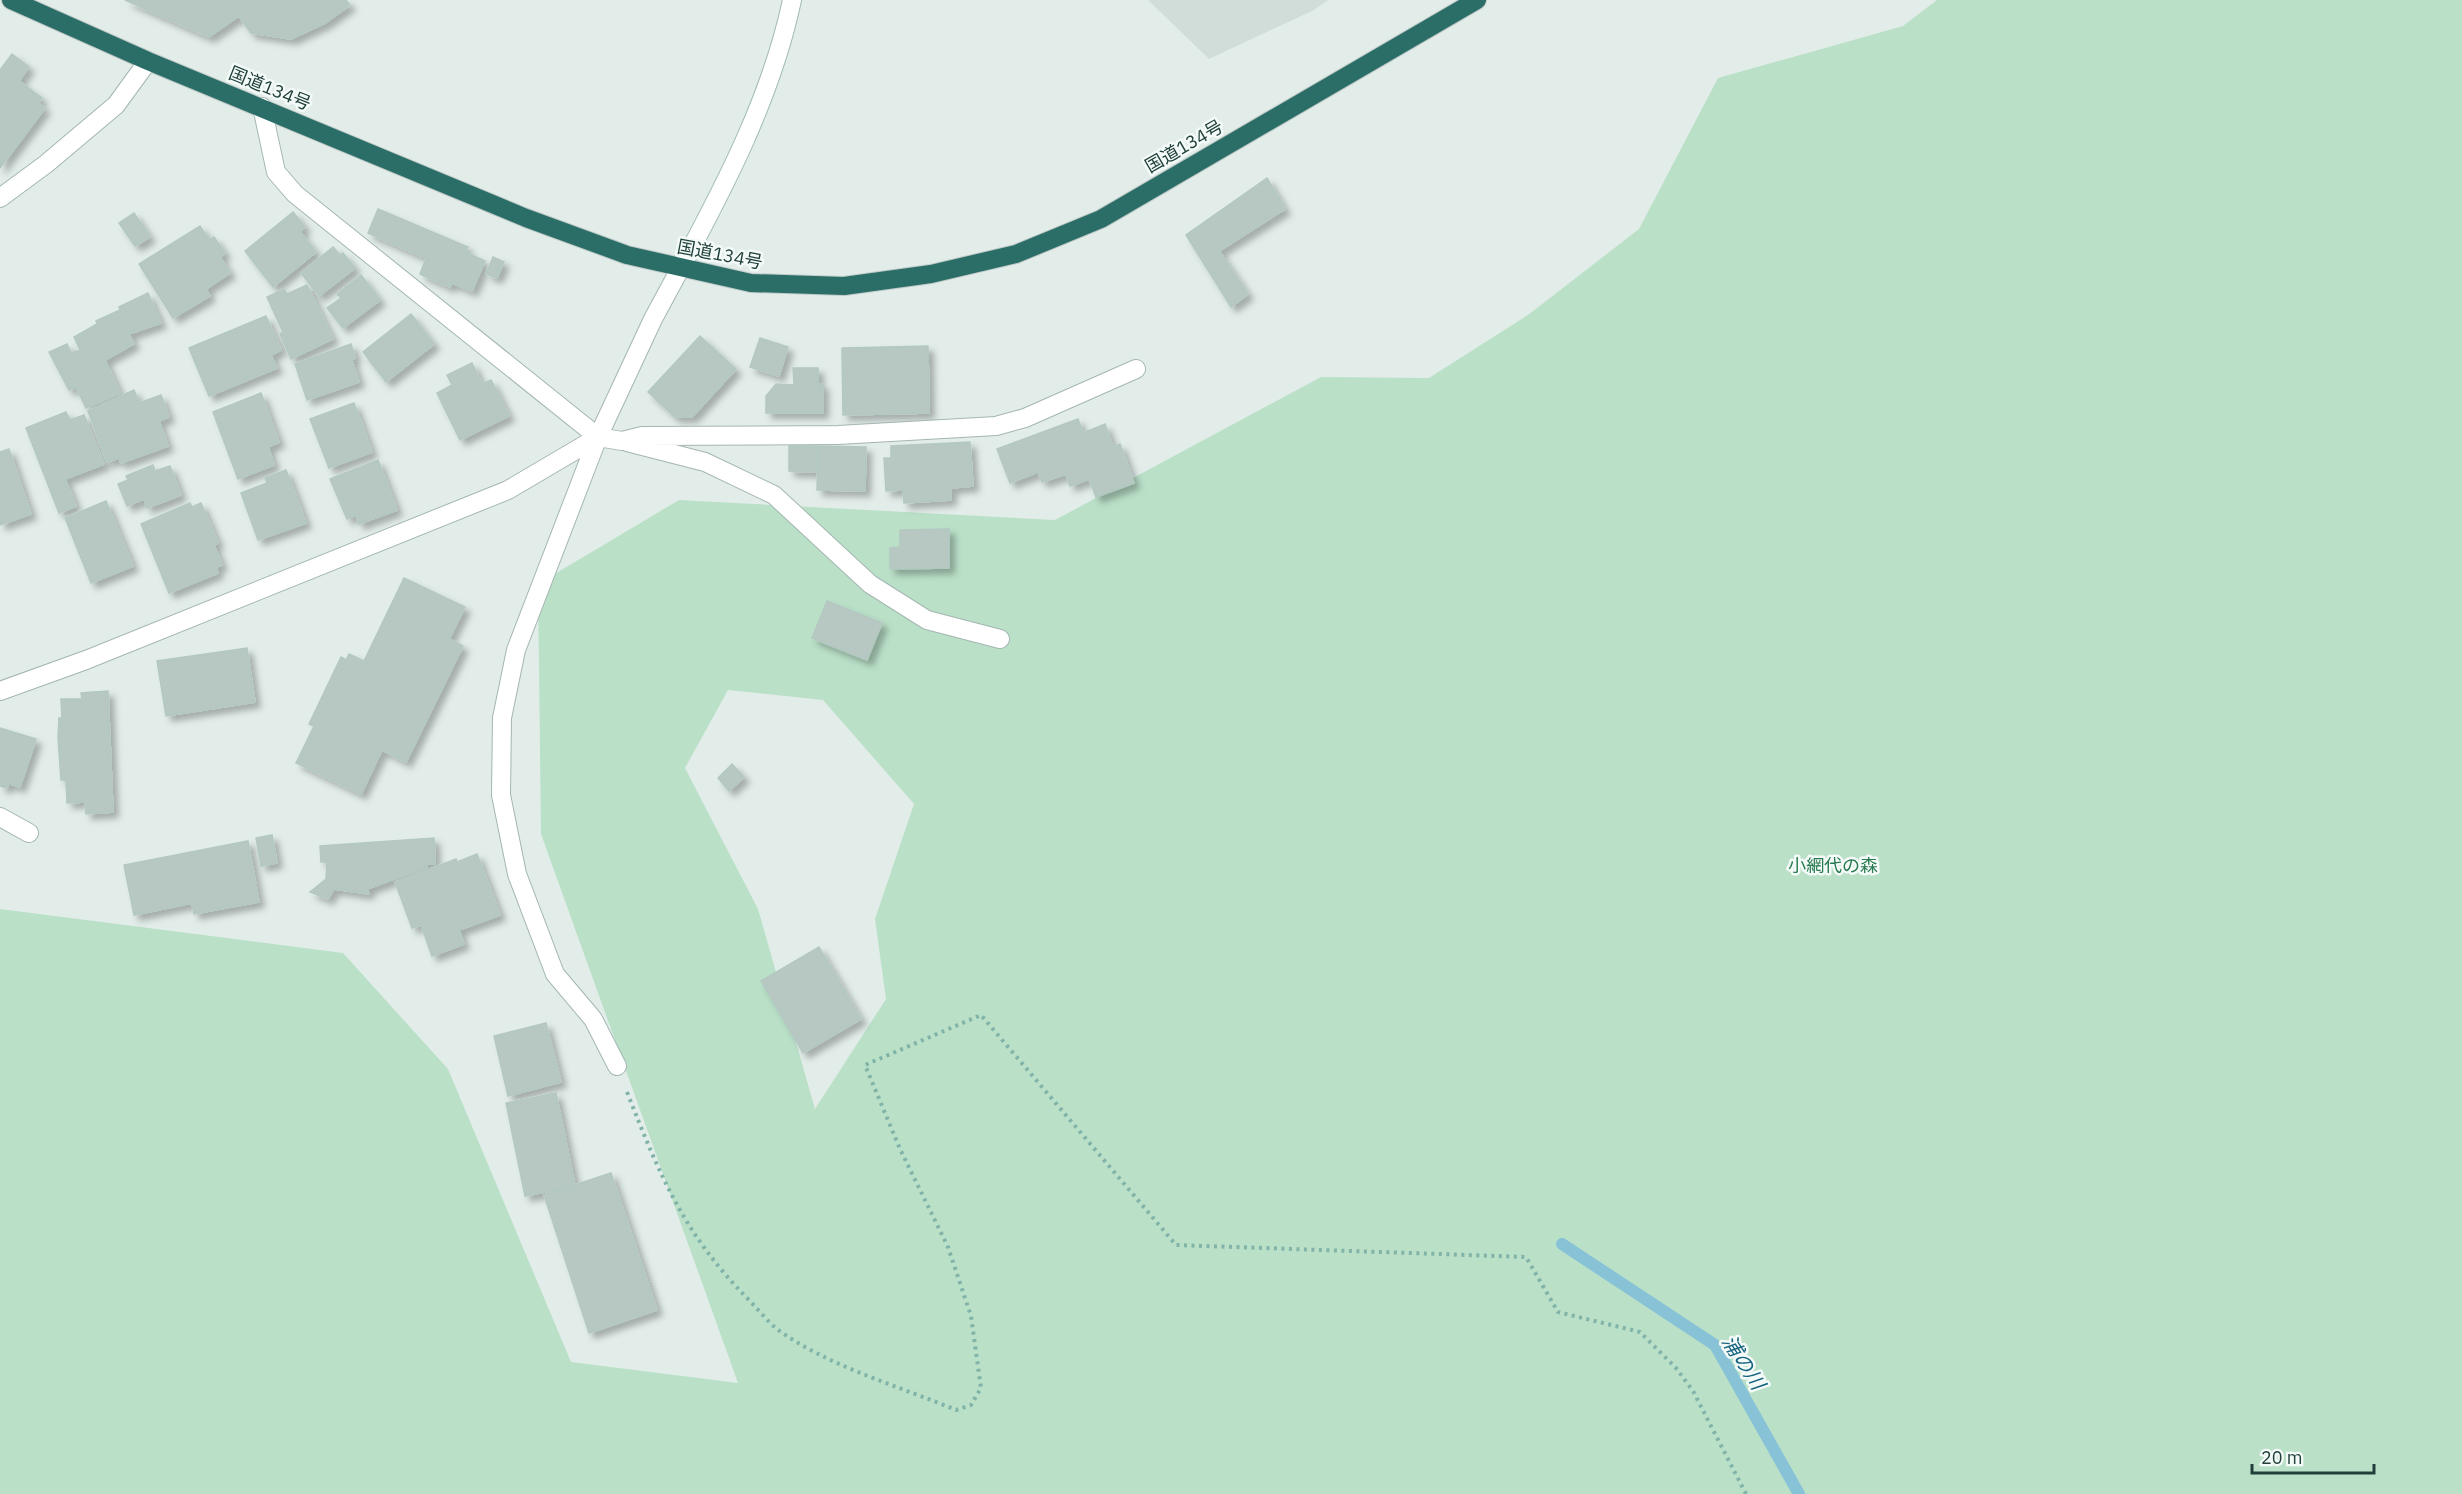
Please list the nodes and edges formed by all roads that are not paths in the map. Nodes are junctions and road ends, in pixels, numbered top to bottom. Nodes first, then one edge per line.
1 (11, 0) edge
2 (792, 0) edge
3 (1476, 0) edge
4 (148, 61) junction
5 (262, 107) junction
6 (0, 198) edge
7 (680, 269) junction
8 (1136, 369) dead end
9 (598, 437) junction
10 (622, 441) junction
11 (1000, 639) dead end
12 (0, 691) edge
13 (0, 817) edge
14 (29, 833) dead end
15 (616, 1066) road end

1 - 4 highway, 国道134号
2 - 7 street
3 - 7 highway, 国道134号
4 - 5 highway, 国道134号
4 - 6 street
5 - 7 highway, 国道134号
5 - 9 street
7 - 9 street
8 - 10 street
9 - 10 street
9 - 12 street
9 - 15 street
10 - 11 street
13 - 14 street

